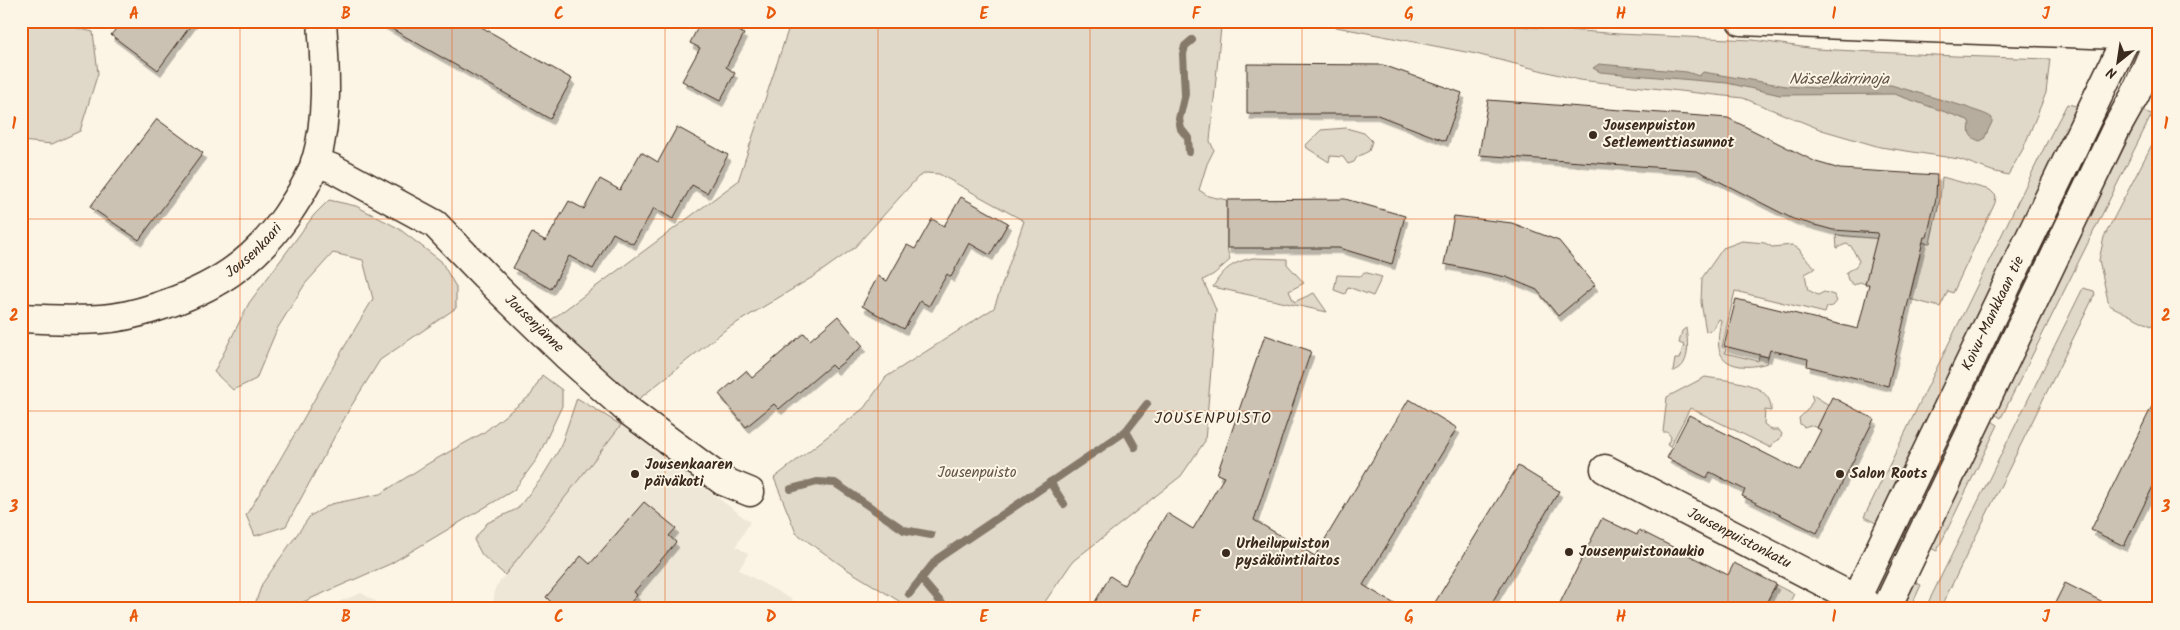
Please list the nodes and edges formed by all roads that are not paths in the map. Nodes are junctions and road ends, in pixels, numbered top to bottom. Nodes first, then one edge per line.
1 (322, 21) edge
2 (1741, 21) edge
3 (2158, 21) edge
4 (2159, 27) edge
5 (2132, 29) edge
6 (2159, 38) edge
7 (315, 162) junction
8 (21, 318) edge
9 (1604, 468) dead end
10 (750, 492) dead end
11 (1861, 605) edge
12 (1886, 609) edge

1 - 7 main road, Jousenkaari
2 - 5 main road
3 - 4 main road
5 - 6 main road
5 - 11 main road, Koivu-Mankkaan tie
6 - 12 main road, Koivu-Mankkaan tie
7 - 8 main road, Jousenkaari
7 - 10 main road, Jousenjänne
9 - 11 main road, Jousenpuistonkatu

